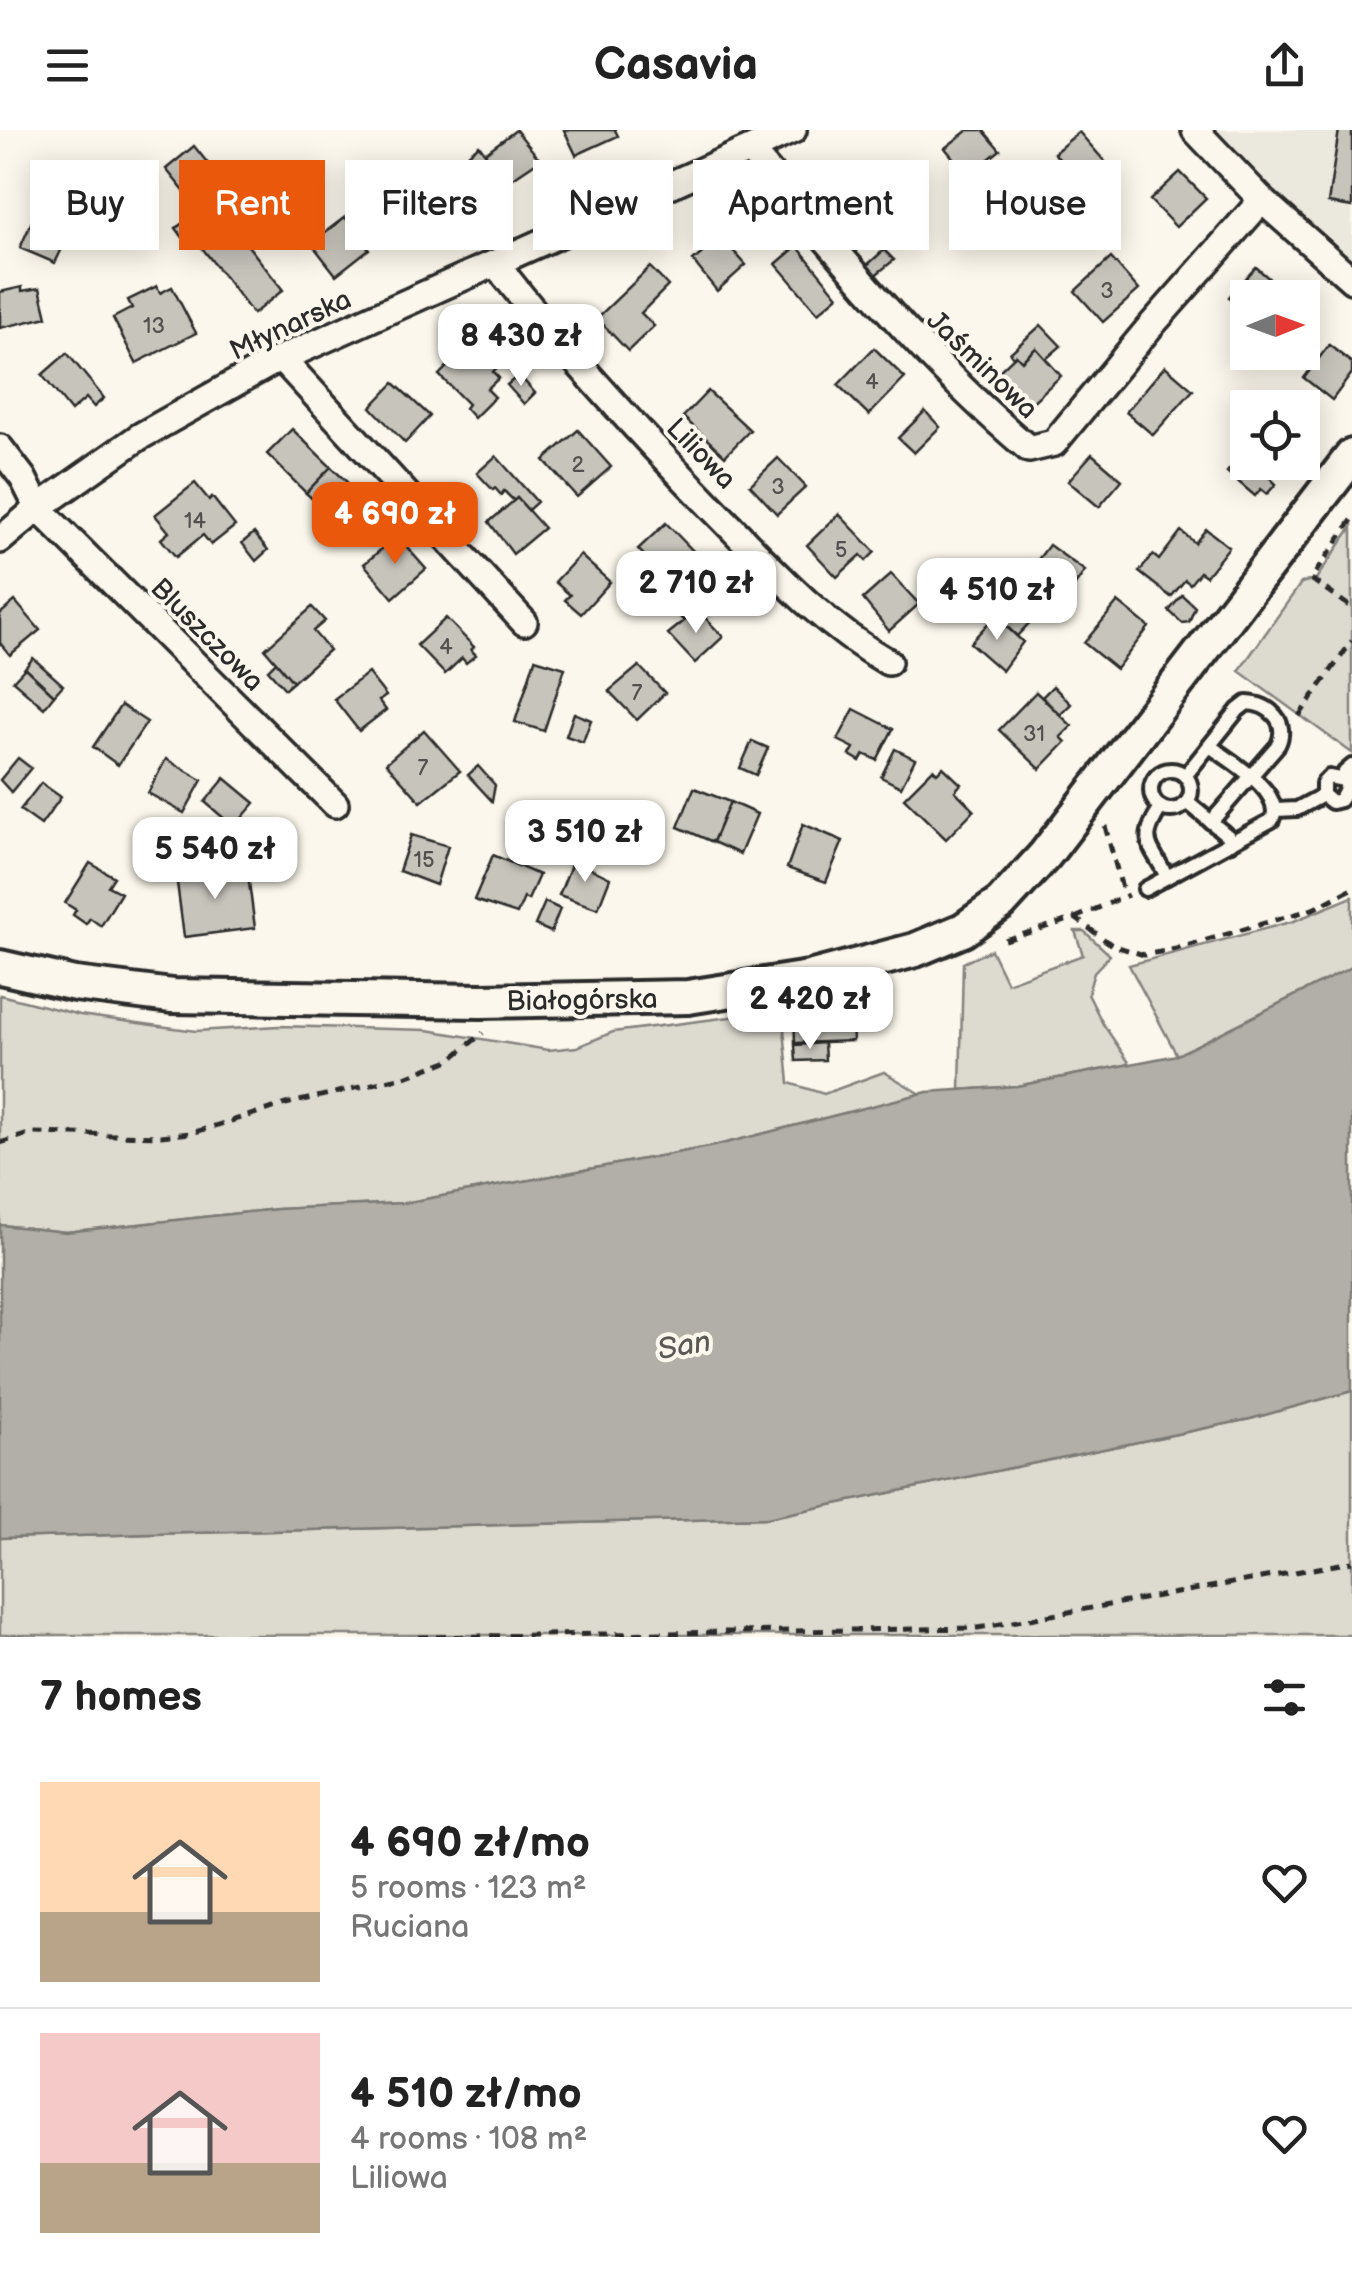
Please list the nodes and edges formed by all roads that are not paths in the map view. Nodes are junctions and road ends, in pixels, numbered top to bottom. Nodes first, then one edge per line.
1 (1195, 130) edge
2 (790, 131) edge
3 (750, 150) junction
4 (1262, 200) junction
5 (495, 263) junction
6 (1352, 280) edge
7 (282, 359) junction
8 (0, 448) edge
9 (1352, 456) edge
10 (38, 508) junction
11 (0, 540) edge
12 (524, 622) dead end
13 (888, 662) dead end
14 (1210, 746) junction
15 (1352, 766) edge
16 (1185, 776) junction
17 (1250, 777) junction
18 (1348, 786) edge
19 (1186, 802) junction
20 (334, 804) dead end
21 (1161, 807) junction
22 (1276, 810) junction
23 (1210, 822) junction
24 (1231, 844) junction
25 (1167, 877) junction
26 (1144, 889) road end
27 (0, 967) edge

1 - 4 street
2 - 3 street, Młynarska
3 - 4 street, Jaśminowa
3 - 5 street, Młynarska
4 - 6 street
5 - 7 street, Młynarska
5 - 13 street, Liliowa
7 - 10 street, Młynarska
7 - 12 street
8 - 10 street, Bluszczowa
9 - 27 street, Białogórska
10 - 11 street, Młynarska
10 - 20 street, Bluszczowa
14 - 16 lane
14 - 17 lane
14 - 17 lane
15 - 18 lane
16 - 19 lane
16 - 21 lane
17 - 22 lane
17 - 23 lane
18 - 22 lane
19 - 21 lane
19 - 23 lane
21 - 25 lane
22 - 24 lane
23 - 24 lane
24 - 25 lane
25 - 26 lane

